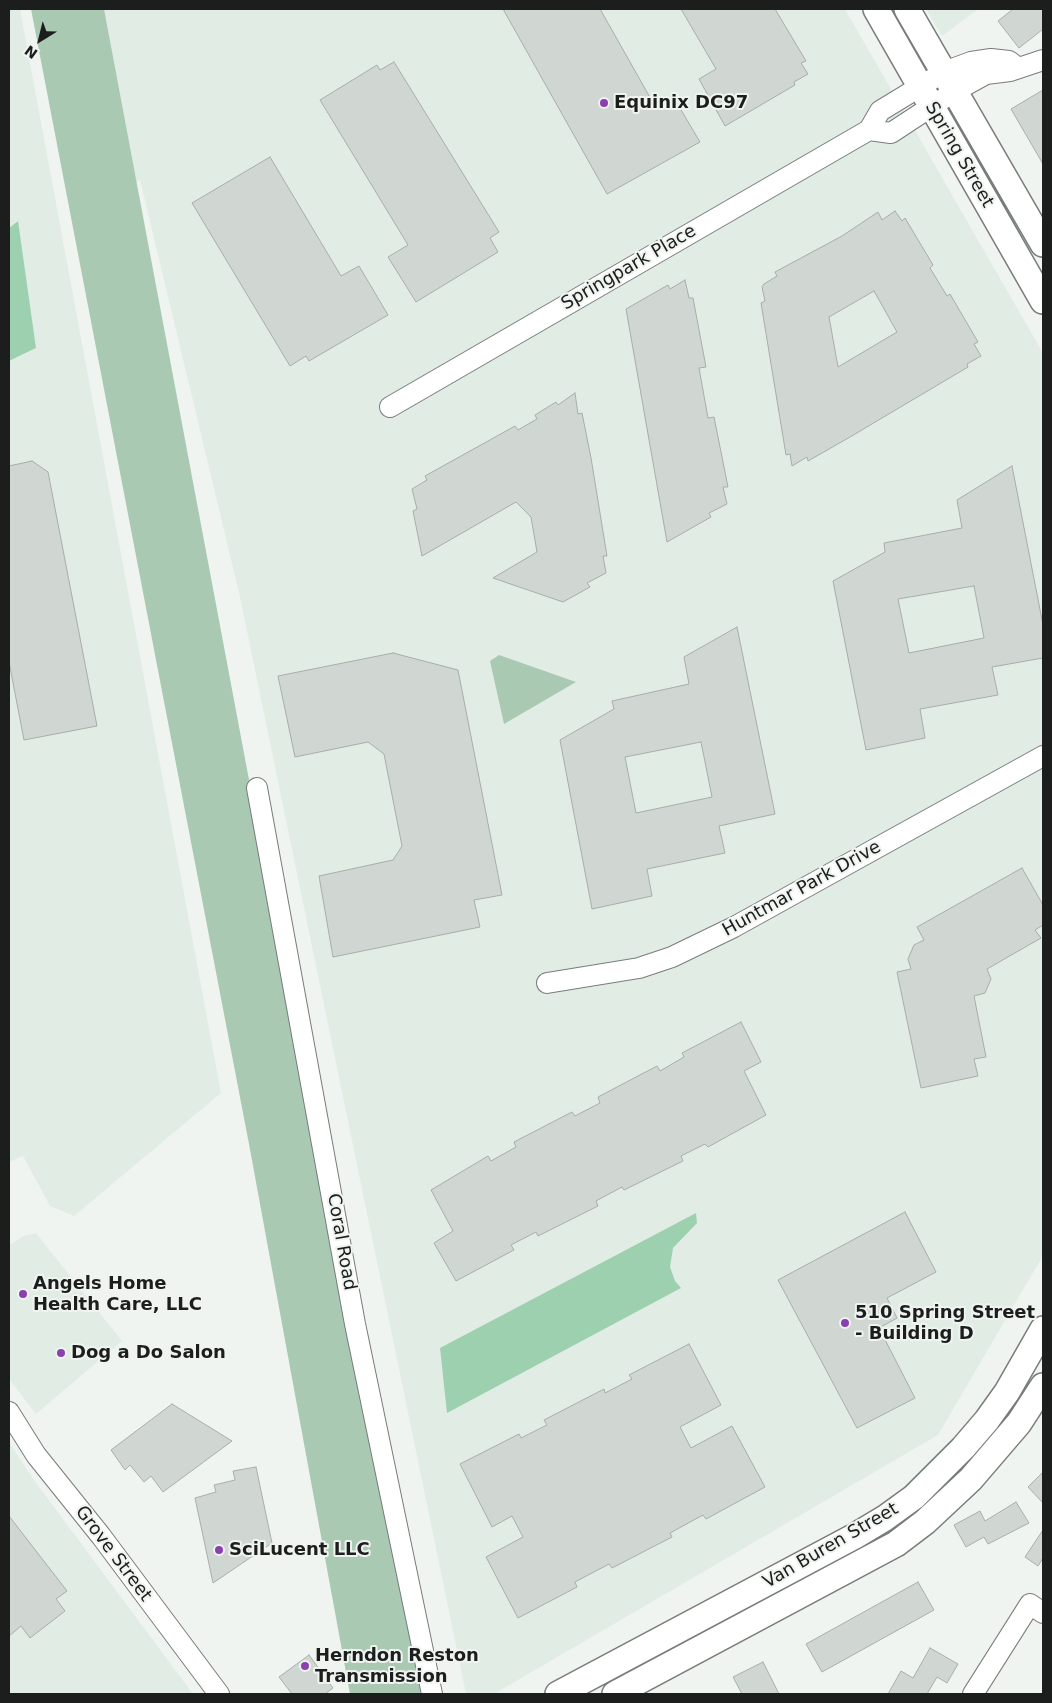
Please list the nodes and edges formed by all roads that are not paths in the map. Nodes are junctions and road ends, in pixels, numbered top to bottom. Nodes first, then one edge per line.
1 (876, 9) edge
2 (907, 9) edge
3 (1043, 60) edge
4 (949, 81) junction
5 (925, 96) junction
6 (1043, 244) edge
7 (1043, 301) edge
8 (390, 407) dead end
9 (1043, 756) edge
10 (257, 788) dead end
11 (547, 983) dead end
12 (1043, 1329) edge
13 (1043, 1386) edge
14 (9, 1412) edge
15 (14, 1434) edge
16 (1037, 1609) edge
17 (219, 1694) edge
18 (432, 1694) edge
19 (558, 1694) edge
20 (615, 1694) edge
21 (972, 1694) edge

1 - 5 main road, Spring Street
2 - 4 main road, Spring Street
3 - 4 street, Springpark Place
4 - 5 street, Springpark Place
4 - 6 main road, Spring Street
5 - 7 main road, Spring Street
5 - 8 street, Springpark Place
9 - 11 street, Huntmar Park Drive
10 - 18 street, Coral Road
12 - 19 main road, Van Buren Street
13 - 20 main road, Van Buren Street
14 - 15 street, Grove Street
15 - 17 street, Grove Street
16 - 21 street

